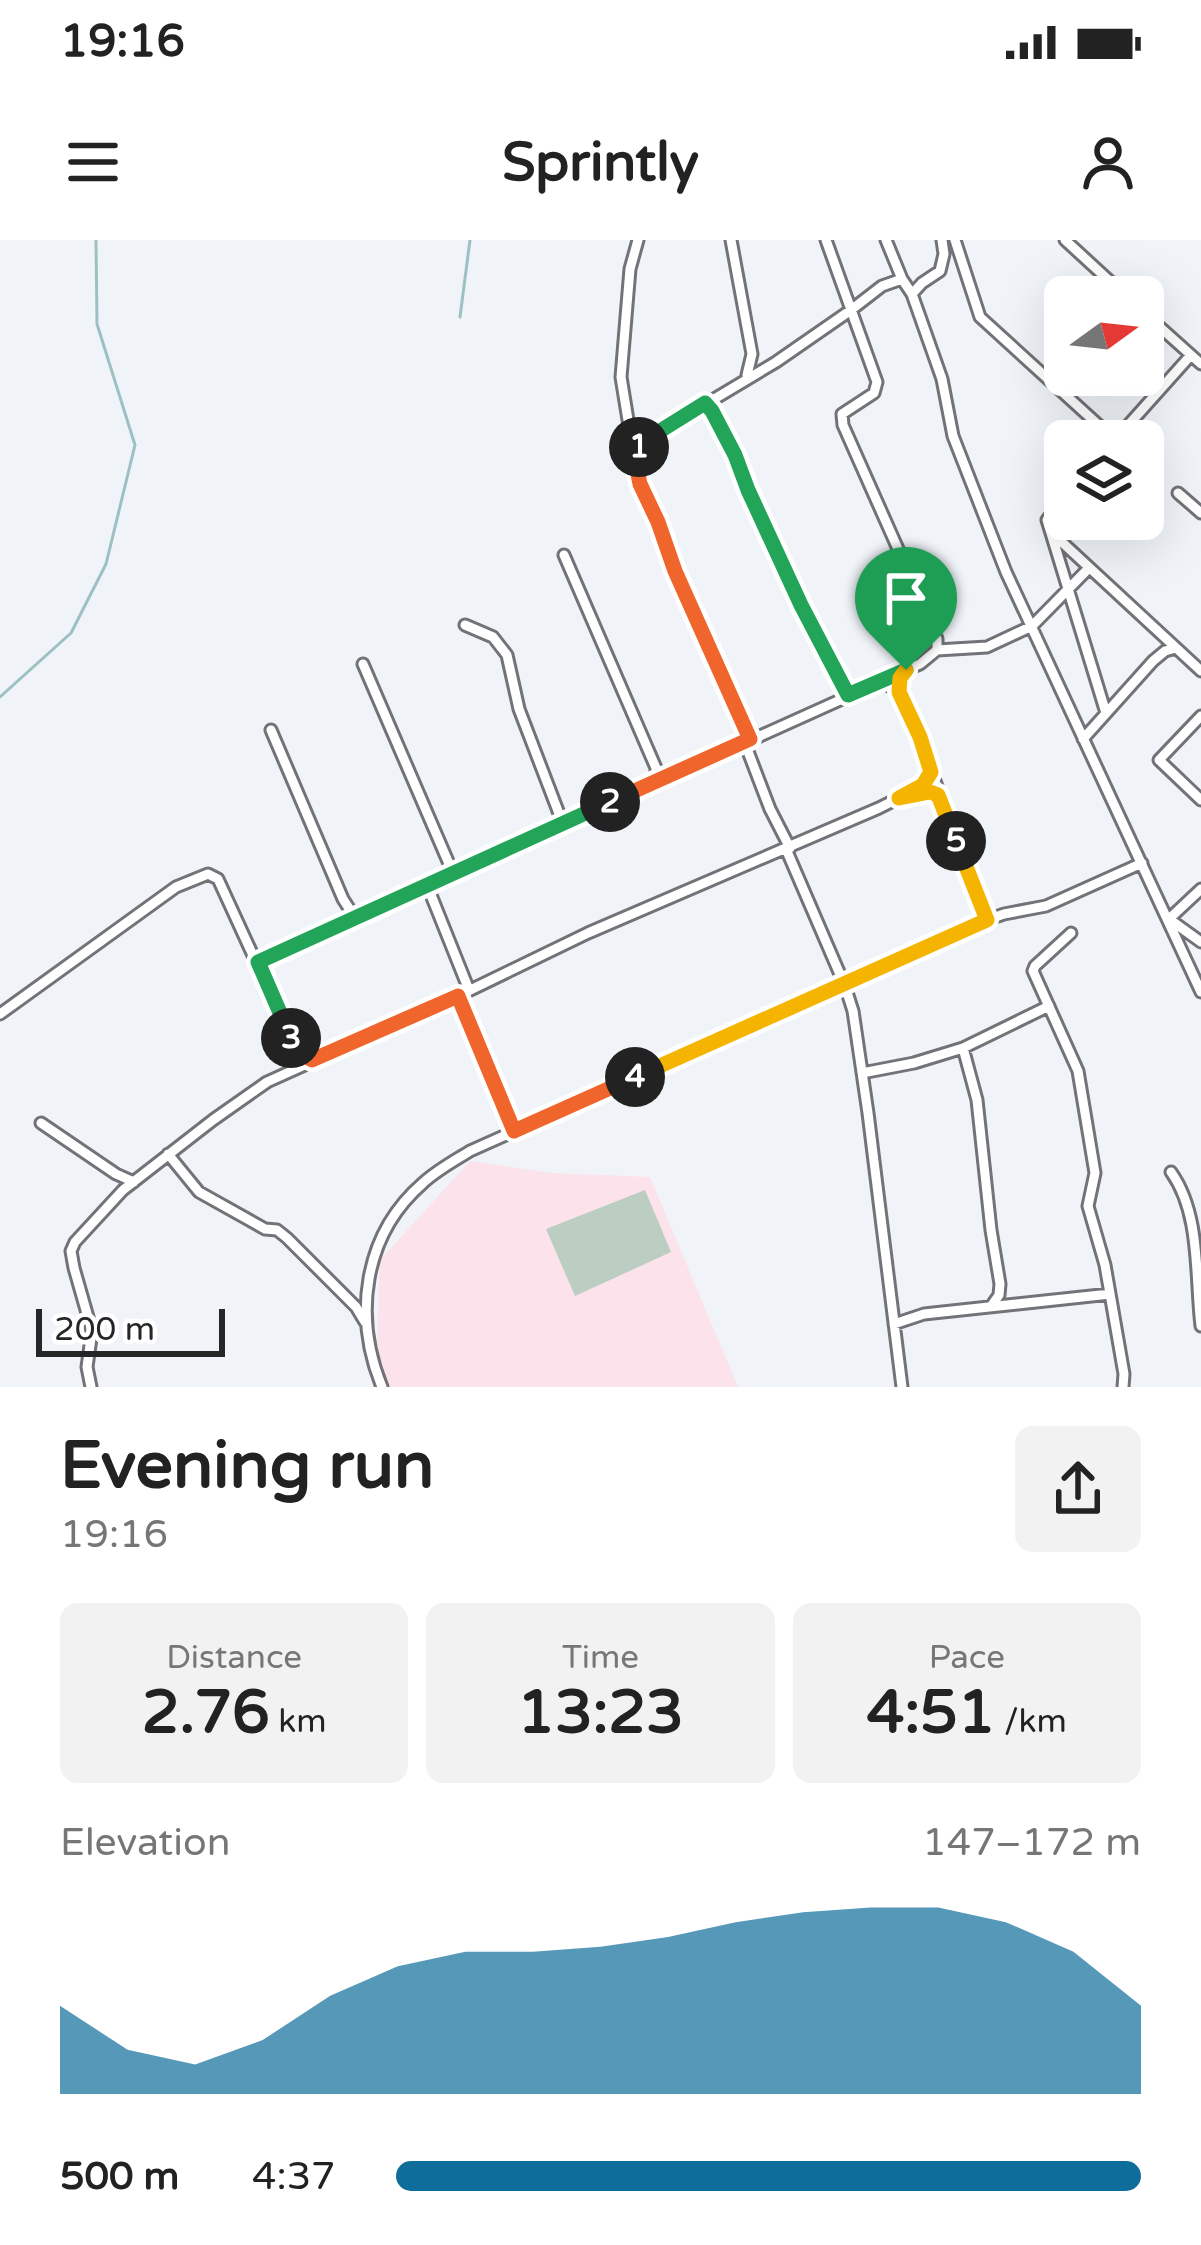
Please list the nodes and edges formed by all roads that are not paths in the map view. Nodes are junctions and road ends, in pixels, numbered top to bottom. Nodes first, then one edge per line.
1 (638, 240) edge
2 (730, 240) edge
3 (826, 240) edge
4 (886, 240) edge
5 (941, 240) edge
6 (1065, 240) edge
7 (958, 241) edge
8 (944, 254) junction
9 (1104, 276) edge
10 (902, 279) junction
11 (912, 294) junction
12 (853, 305) junction
13 (1164, 330) edge
14 (1191, 355) junction
15 (752, 361) junction
16 (1201, 364) edge
17 (763, 369) junction
18 (743, 380) junction
19 (711, 403) junction
20 (1092, 420) edge
21 (1134, 420) edge
22 (631, 438) junction
23 (644, 441) junction
24 (634, 454) junction
25 (1178, 493) dead end
26 (1201, 513) edge
27 (1053, 540) edge
28 (1059, 540) edge
29 (564, 556) dead end
30 (1089, 568) junction
31 (1066, 589) junction
32 (465, 625) dead end
33 (1032, 626) junction
34 (1176, 648) junction
35 (937, 650) junction
36 (363, 664) dead end
37 (906, 670) junction
38 (1201, 671) edge
39 (878, 682) junction
40 (899, 692) junction
41 (848, 695) junction
42 (1106, 713) junction
43 (1201, 716) edge
44 (271, 730) dead end
45 (1083, 739) junction
46 (747, 740) junction
47 (656, 768) junction
48 (931, 772) junction
49 (669, 776) junction
50 (656, 782) junction
51 (938, 795) junction
52 (899, 798) junction
53 (1201, 800) edge
54 (563, 824) junction
55 (788, 849) junction
56 (1142, 863) junction
57 (453, 873) junction
58 (427, 885) junction
59 (1201, 889) edge
60 (357, 916) junction
61 (987, 920) junction
62 (1169, 920) junction
63 (1071, 933) dead end
64 (1201, 941) edge
65 (258, 962) junction
66 (844, 986) junction
67 (1201, 992) edge
68 (464, 993) junction
69 (1049, 1006) junction
70 (0, 1014) edge
71 (964, 1048) junction
72 (312, 1060) junction
73 (862, 1073) junction
74 (41, 1123) dead end
75 (514, 1131) junction
76 (168, 1154) junction
77 (1171, 1172) dead end
78 (134, 1182) junction
79 (1199, 1259) edge
80 (1110, 1294) junction
81 (346, 1296) junction
82 (365, 1297) junction
83 (992, 1305) junction
84 (365, 1322) junction
85 (894, 1324) junction
86 (1201, 1326) edge
87 (91, 1387) edge
88 (382, 1387) edge
89 (902, 1387) edge
90 (1123, 1387) edge

1 - 22 street
2 - 15 street
3 - 12 street
4 - 10 street
5 - 8 street
6 - 9 street
7 - 8 street
7 - 20 street
8 - 11 street
10 - 11 street
10 - 12 street
11 - 33 street
12 - 17 street
12 - 35 street
13 - 14 street
14 - 16 street
14 - 21 street
15 - 17 street
15 - 18 street
17 - 18 street
18 - 19 street
19 - 23 street
19 - 41 street
22 - 23 street
22 - 24 street
23 - 24 street
24 - 46 street
25 - 26 street
27 - 31 street
28 - 30 street
29 - 47 street
30 - 31 street
30 - 34 street
31 - 33 street
31 - 42 street
32 - 54 street
33 - 35 street
33 - 45 street
34 - 38 street
34 - 42 street
35 - 37 street
36 - 57 street
37 - 39 street
37 - 40 street
39 - 40 street
39 - 41 street
40 - 48 street
41 - 46 street
42 - 45 street
43 - 53 street
44 - 60 street
45 - 56 street
46 - 49 street
46 - 55 street
47 - 49 street
47 - 50 street
48 - 51 street
48 - 52 street
49 - 50 street
50 - 54 street
51 - 52 street
51 - 61 street
52 - 55 street
54 - 57 street
55 - 66 street
55 - 68 street
56 - 61 street
56 - 62 street
57 - 58 street
58 - 60 street
58 - 68 street
59 - 62 street
60 - 65 street
61 - 66 street
62 - 64 street
62 - 67 street
63 - 69 street
65 - 70 street
65 - 72 street
66 - 73 street
66 - 75 street
68 - 72 street
68 - 75 street
69 - 71 street
69 - 80 street
71 - 73 street
71 - 83 street
72 - 76 street
73 - 85 street
74 - 78 street
75 - 82 street
76 - 78 street
76 - 81 street
77 - 79 street
78 - 87 street
79 - 86 street
80 - 83 street
80 - 90 street
81 - 82 street
81 - 84 street
82 - 84 street
83 - 85 street
84 - 88 street
85 - 89 street

